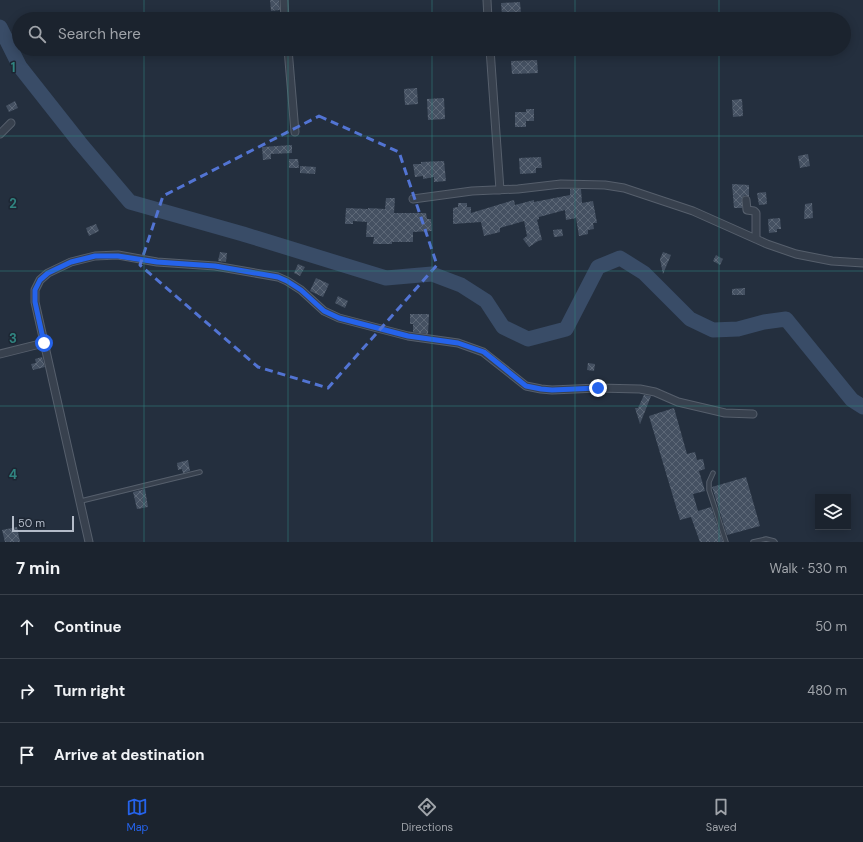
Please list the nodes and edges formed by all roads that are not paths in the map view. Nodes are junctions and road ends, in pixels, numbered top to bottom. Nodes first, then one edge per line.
1 (284, 0) edge
2 (487, 0) edge
3 (285, 12) edge
4 (488, 12) edge
5 (289, 56) edge
6 (490, 56) edge
7 (11, 123) dead end
8 (295, 132) dead end
9 (0, 134) edge
10 (500, 190) junction
11 (413, 199) dead end
12 (746, 200) dead end
13 (756, 239) junction
14 (863, 263) edge
15 (44, 343) junction
16 (0, 354) edge
17 (753, 414) dead end
18 (200, 472) dead end
19 (713, 473) dead end
20 (81, 501) junction
21 (89, 542) edge
22 (726, 542) edge
23 (752, 542) edge
24 (775, 542) edge

1 - 3 street
2 - 4 street
5 - 8 street
6 - 10 street
7 - 9 street
10 - 11 street
10 - 13 street
12 - 13 street
13 - 14 street
15 - 16 street
15 - 17 street
15 - 20 street
18 - 20 lane
19 - 22 lane
20 - 21 street
23 - 24 lane

